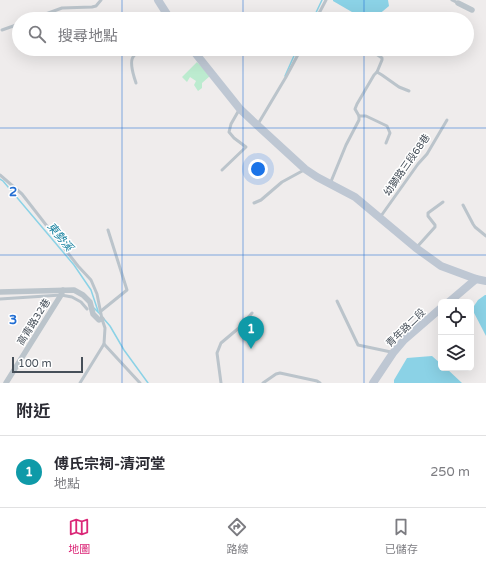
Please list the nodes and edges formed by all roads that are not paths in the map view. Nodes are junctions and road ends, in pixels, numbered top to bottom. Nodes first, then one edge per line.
1 (101, 0) edge
2 (158, 0) edge
3 (326, 0) edge
4 (455, 1) edge
5 (472, 10) dead end
6 (51, 12) edge
7 (166, 12) edge
8 (320, 12) edge
9 (12, 26) edge
10 (2, 30) dead end
11 (133, 56) edge
12 (198, 56) edge
13 (297, 56) edge
14 (379, 56) edge
15 (377, 72) junction
16 (136, 83) dead end
17 (408, 91) dead end
18 (240, 109) junction
19 (359, 116) junction
20 (447, 120) dead end
21 (257, 125) junction
22 (386, 143) dead end
23 (305, 169) junction
24 (222, 170) dead end
25 (0, 175) edge
26 (330, 184) junction
27 (254, 202) dead end
28 (442, 202) dead end
29 (463, 205) dead end
30 (380, 218) junction
31 (108, 230) dead end
32 (486, 236) edge
33 (416, 248) junction
34 (476, 279) junction
35 (486, 280) edge
36 (0, 292) edge
37 (62, 293) junction
38 (0, 299) edge
39 (452, 299) edge
40 (337, 301) dead end
41 (87, 309) dead end
42 (101, 311) junction
43 (438, 311) edge
44 (252, 313) dead end
45 (102, 319) junction
46 (104, 344) junction
47 (393, 353) junction
48 (269, 382) edge
49 (6, 383) edge
50 (80, 383) edge
51 (140, 383) edge
52 (221, 383) edge
53 (263, 383) edge
54 (320, 383) edge
55 (373, 383) edge

1 - 6 lane
2 - 7 street
3 - 8 lane
4 - 5 street
9 - 10 lane
11 - 16 lane
12 - 18 street
13 - 21 lane
14 - 15 lane
15 - 17 lane
15 - 19 lane
18 - 21 street
18 - 24 lane
19 - 22 lane
19 - 26 lane
20 - 30 lane, 幼獅路三段68巷
21 - 23 street
23 - 26 street
23 - 27 lane
25 - 42 lane
26 - 30 street
28 - 33 lane
29 - 32 lane
30 - 33 street
31 - 42 lane
33 - 34 street
34 - 35 street
34 - 39 street
36 - 37 street
37 - 38 lane
37 - 41 lane
37 - 45 street
37 - 49 street, 高青路32巷
40 - 47 lane
42 - 45 lane
43 - 47 street, 青年路二段
44 - 52 lane
45 - 46 lane
46 - 50 lane
46 - 51 lane
47 - 55 street, 青年路二段
48 - 53 lane
48 - 54 lane

